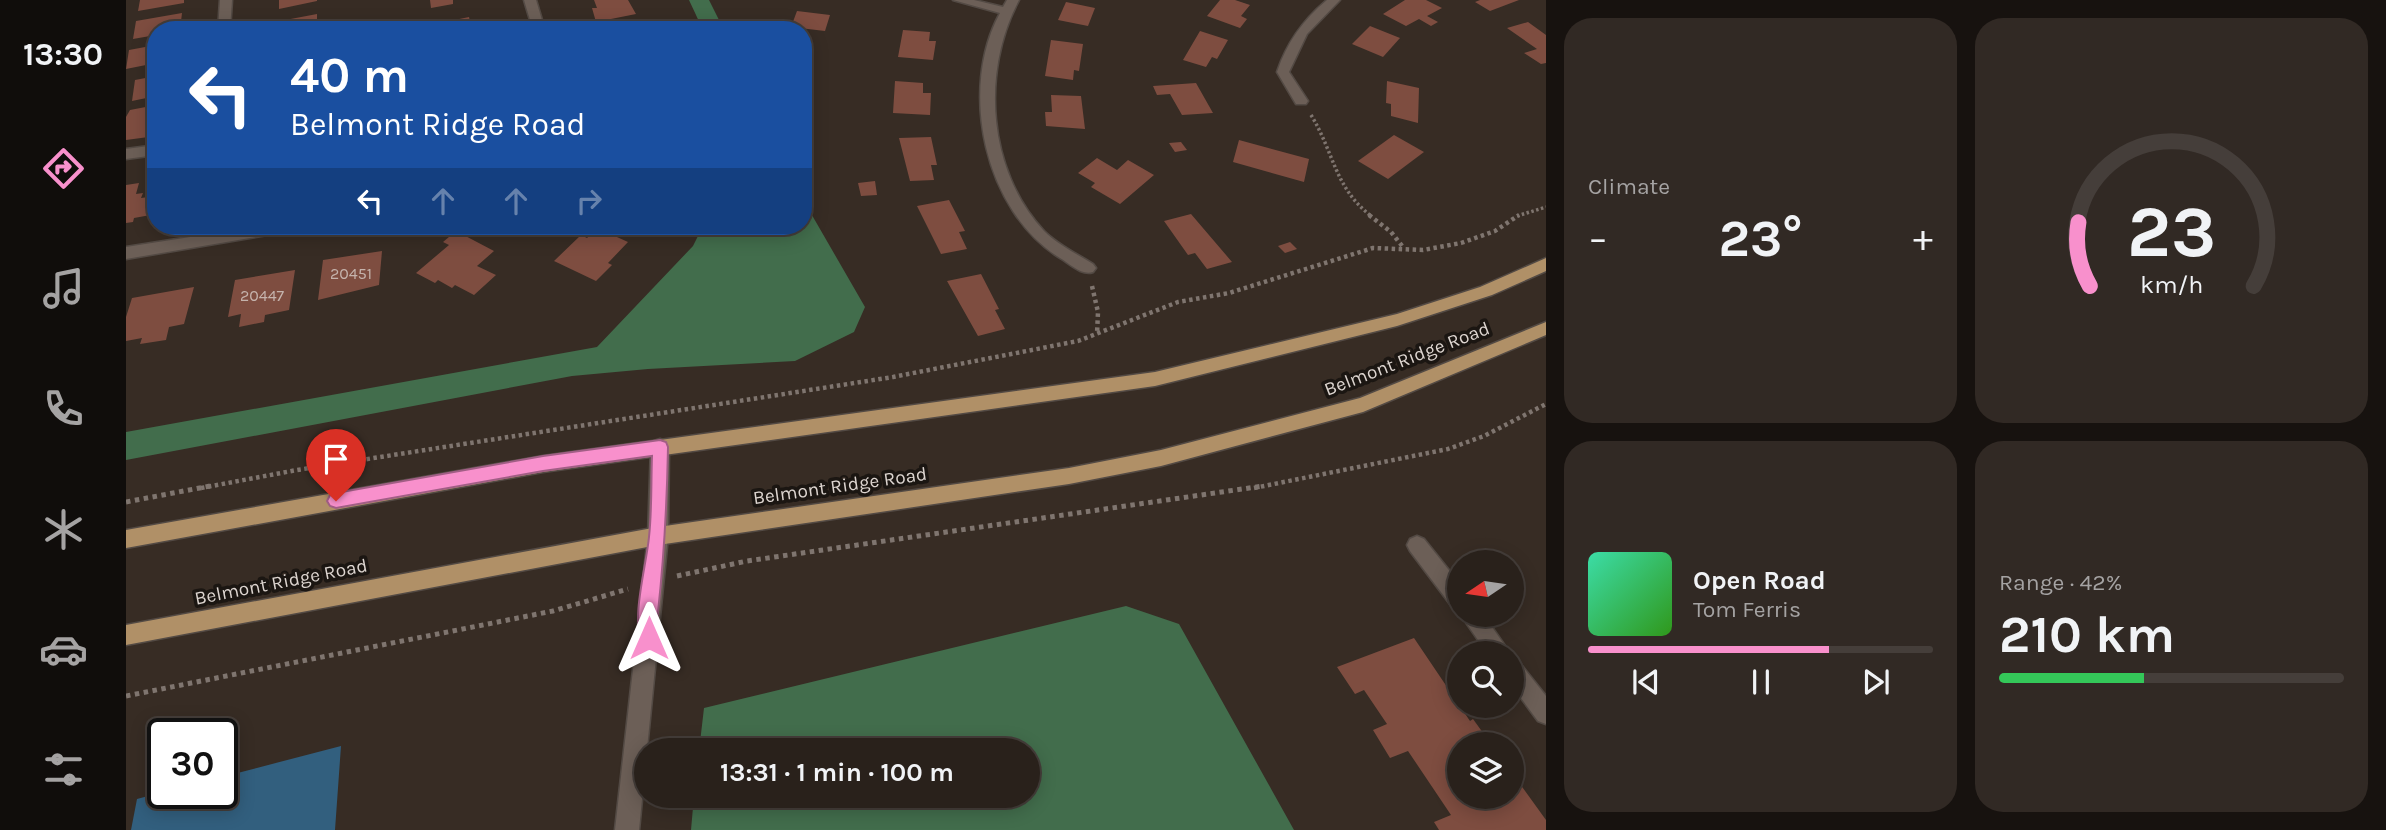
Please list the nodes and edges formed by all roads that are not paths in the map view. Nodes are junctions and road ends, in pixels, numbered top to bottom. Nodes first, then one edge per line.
1 (226, 0) edge
2 (530, 0) edge
3 (959, 0) edge
4 (1334, 0) edge
5 (1009, 5) edge
6 (225, 21) edge
7 (536, 21) edge
8 (1301, 101) road end
9 (147, 151) edge
10 (126, 154) edge
11 (200, 235) edge
12 (126, 253) edge
13 (1546, 264) edge
14 (1088, 268) road end
15 (1546, 328) edge
16 (660, 447) junction
17 (658, 536) junction
18 (126, 539) edge
19 (1417, 545) dead end
20 (1447, 584) edge
21 (1480, 627) edge
22 (126, 635) edge
23 (1491, 641) edge
24 (1524, 685) edge
25 (1546, 713) edge
26 (627, 830) edge

1 - 6 street
2 - 7 street
3 - 5 street
4 - 8 street
5 - 14 street
9 - 10 street
11 - 12 street
13 - 16 main road, Belmont Ridge Road
15 - 17 main road, Belmont Ridge Road
16 - 17 street
16 - 18 main road, Belmont Ridge Road
17 - 22 main road, Belmont Ridge Road
17 - 26 street
19 - 20 street
21 - 23 street
24 - 25 street

